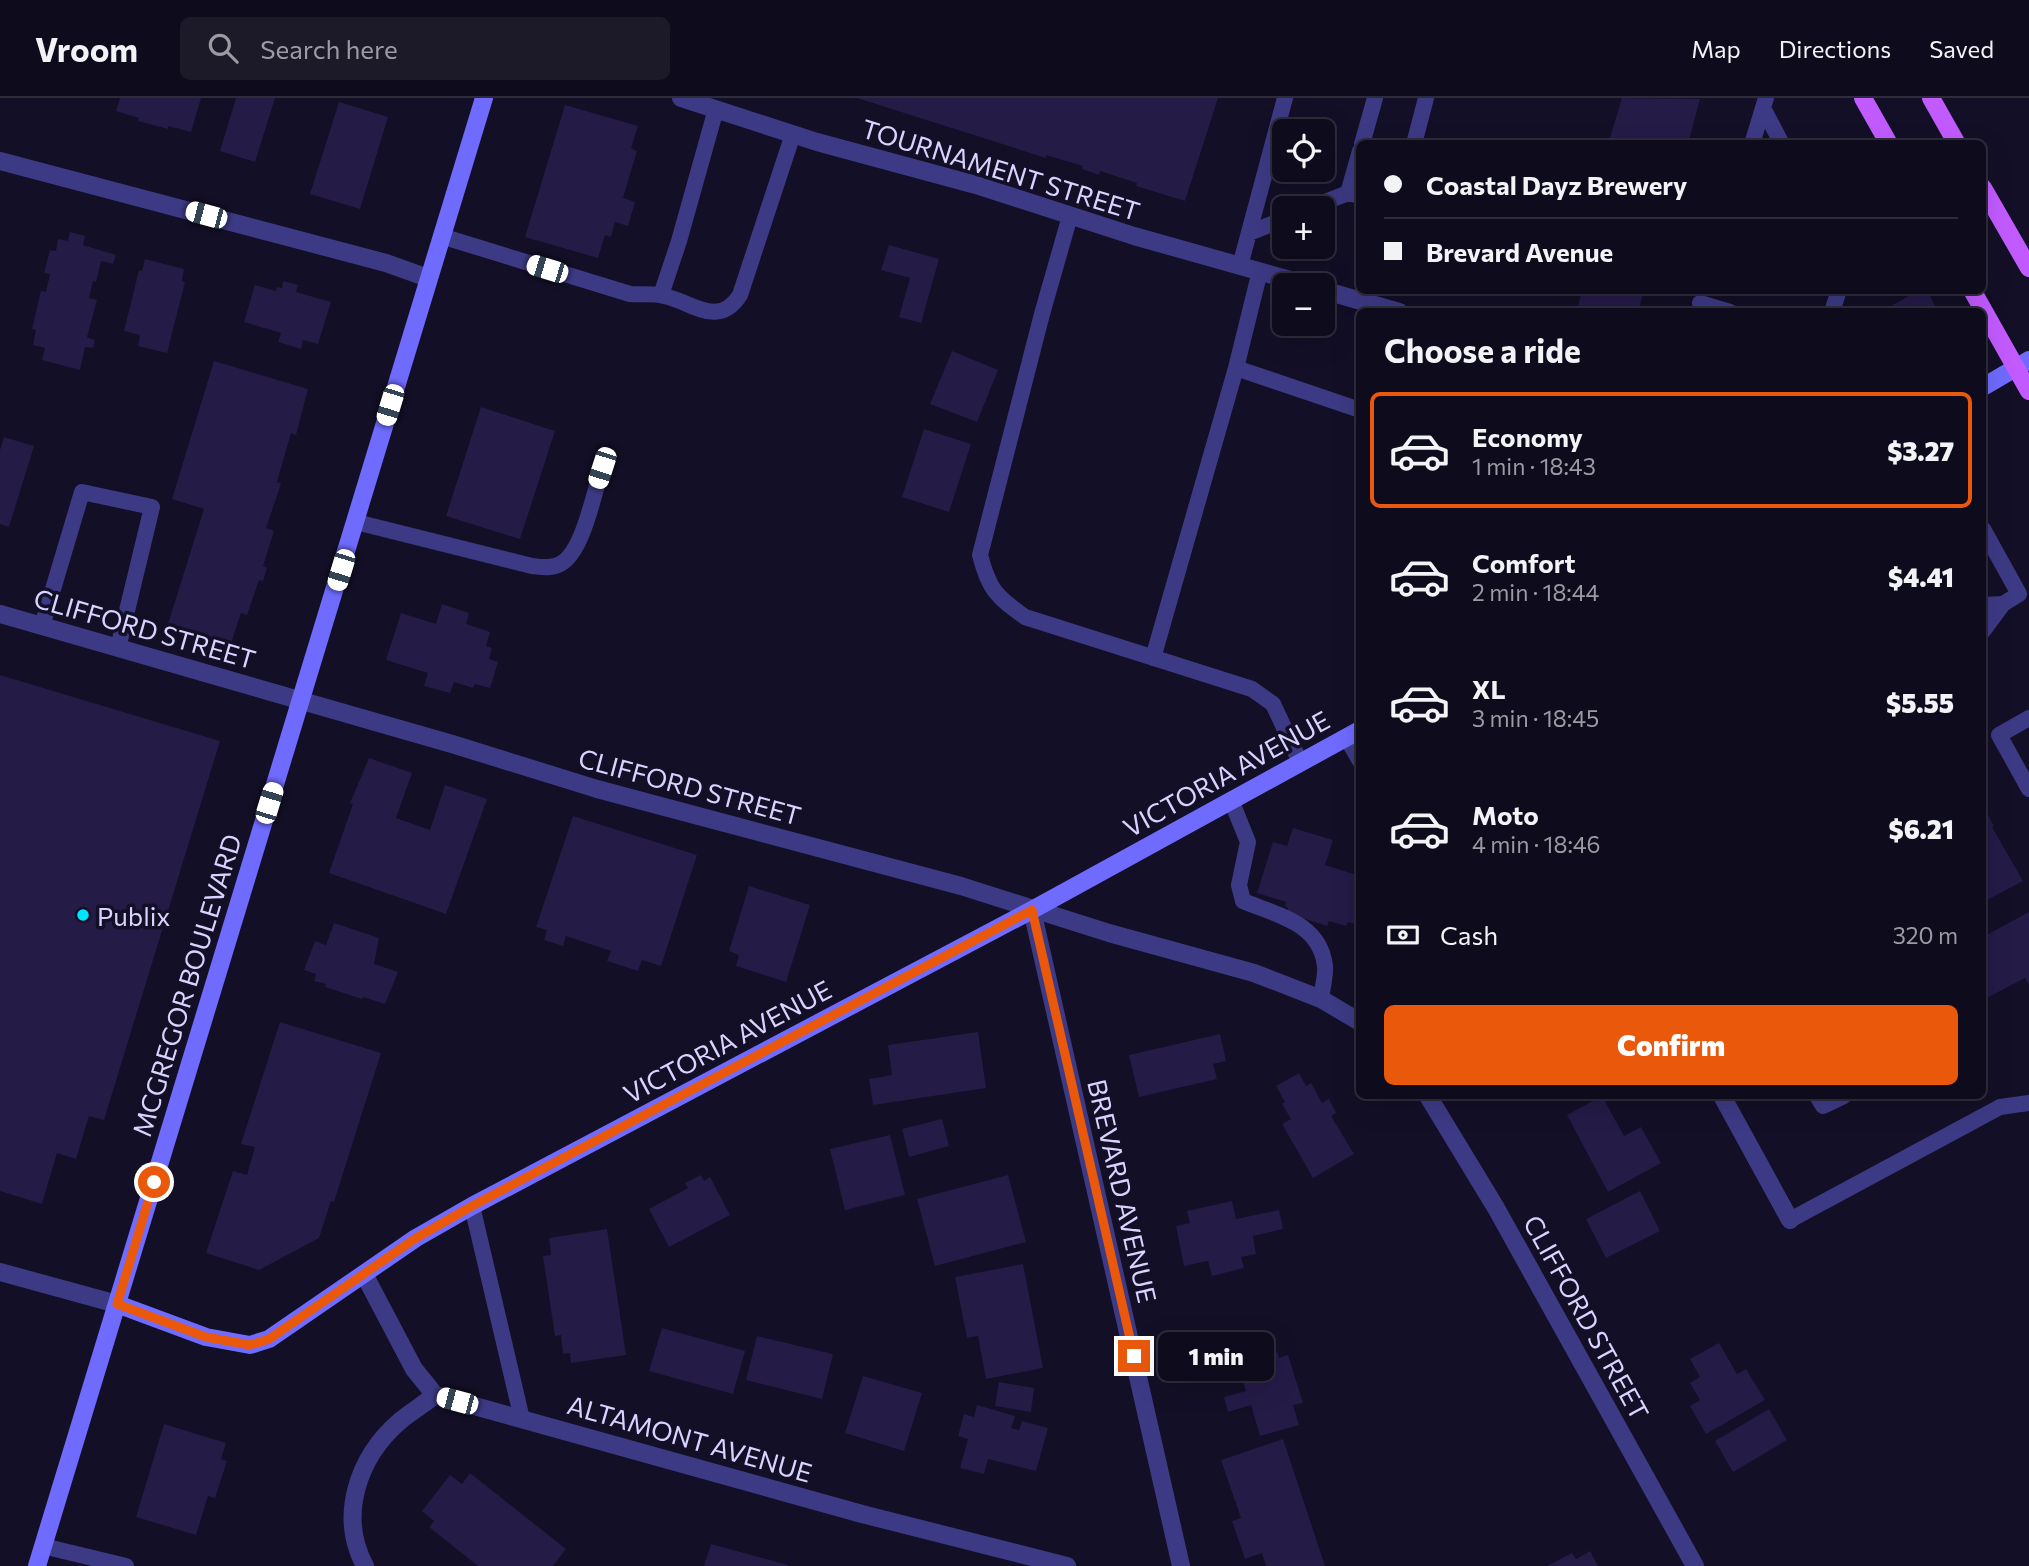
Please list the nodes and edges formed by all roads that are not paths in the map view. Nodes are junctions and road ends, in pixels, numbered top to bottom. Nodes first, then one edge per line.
1 (484, 98) edge
2 (681, 98) edge
3 (1285, 98) edge
4 (1375, 98) edge
5 (1426, 98) edge
6 (1863, 98) edge
7 (1931, 98) edge
8 (1765, 103) edge
9 (716, 109) junction
10 (793, 134) junction
11 (1363, 140) edge
12 (1415, 140) edge
13 (1753, 140) edge
14 (1780, 140) edge
15 (1887, 140) edge
16 (1955, 140) edge
17 (0, 161) edge
18 (1986, 193) edge
19 (1354, 195) edge
20 (1335, 201) edge
21 (1070, 216) junction
22 (1272, 224) edge
23 (1249, 233) junction
24 (441, 236) junction
25 (1240, 266) junction
26 (2029, 268) edge
27 (1259, 271) junction
28 (1272, 275) edge
29 (428, 278) junction
30 (1335, 293) edge
31 (661, 295) junction
32 (1701, 302) edge
33 (1385, 308) edge
34 (1718, 308) edge
35 (1986, 311) edge
36 (2022, 364) edge
37 (1236, 368) junction
38 (1986, 385) edge
39 (2029, 391) edge
40 (1356, 409) edge
41 (602, 468) dead end
42 (356, 522) junction
43 (1986, 534) edge
44 (2024, 592) edge
45 (2003, 604) junction
46 (1986, 605) edge
47 (0, 614) edge
48 (42, 626) junction
49 (1986, 627) edge
50 (118, 648) junction
51 (1153, 658) junction
52 (300, 700) junction
53 (2029, 719) edge
54 (1353, 733) edge
55 (1300, 762) junction
56 (2029, 789) edge
57 (1231, 800) junction
58 (1032, 910) junction
59 (1321, 999) junction
60 (1356, 1020) edge
61 (1430, 1099) edge
62 (1724, 1099) edge
63 (1819, 1099) edge
64 (1838, 1099) edge
65 (2029, 1102) edge
66 (472, 1206) junction
67 (1790, 1220) joint
68 (0, 1272) edge
69 (364, 1274) junction
70 (117, 1304) junction
71 (435, 1395) junction
72 (522, 1419) junction
73 (43, 1546) junction
74 (1037, 1562) edge
75 (37, 1566) edge
76 (126, 1566) edge
77 (365, 1566) edge
78 (1067, 1566) edge
79 (1181, 1566) edge
80 (1695, 1566) edge

1 - 24 main road, MCGREGOR BOULEVARD
2 - 9 street, TOURNAMENT STREET
3 - 23 lane
4 - 11 lane
5 - 12 lane
6 - 15 main road
7 - 16 main road
8 - 13 lane
8 - 14 lane
9 - 10 street, TOURNAMENT STREET
9 - 31 lane
10 - 21 street, TOURNAMENT STREET
10 - 31 lane
17 - 29 street
18 - 26 main road
19 - 20 lane
21 - 25 street, TOURNAMENT STREET
21 - 51 lane
22 - 23 lane
23 - 25 lane
24 - 29 main road, MCGREGOR BOULEVARD
24 - 31 lane
25 - 27 street, TOURNAMENT STREET
27 - 28 street, TOURNAMENT STREET
27 - 37 lane
29 - 42 main road, MCGREGOR BOULEVARD
30 - 33 street
32 - 34 lane
35 - 36 main road
36 - 38 main road
36 - 39 main road
37 - 40 lane
37 - 51 lane
41 - 42 lane
42 - 52 main road, MCGREGOR BOULEVARD
43 - 44 lane
44 - 45 lane
45 - 46 lane
45 - 49 lane
47 - 48 street, CLIFFORD STREET
48 - 50 street, CLIFFORD STREET
48 - 50 lane
50 - 52 street, CLIFFORD STREET
51 - 55 lane
52 - 58 street, CLIFFORD STREET
52 - 70 main road, MCGREGOR BOULEVARD
53 - 56 lane
54 - 55 main road, VICTORIA AVENUE
55 - 57 main road, VICTORIA AVENUE
57 - 58 main road, VICTORIA AVENUE
57 - 59 lane
58 - 59 street, CLIFFORD STREET
58 - 66 main road, VICTORIA AVENUE
58 - 79 street, BREVARD AVENUE
59 - 60 street, CLIFFORD STREET
61 - 80 street, CLIFFORD STREET
62 - 67 street
63 - 64 lane
65 - 67 lane
66 - 69 main road, VICTORIA AVENUE
66 - 72 lane
68 - 70 street
69 - 70 main road, VICTORIA AVENUE
69 - 71 street
70 - 73 main road, MCGREGOR BOULEVARD
71 - 72 street, ALTAMONT AVENUE
71 - 77 street
72 - 74 street, ALTAMONT AVENUE
73 - 75 main road, MCGREGOR BOULEVARD
73 - 76 lane
74 - 78 street, ALTAMONT AVENUE

